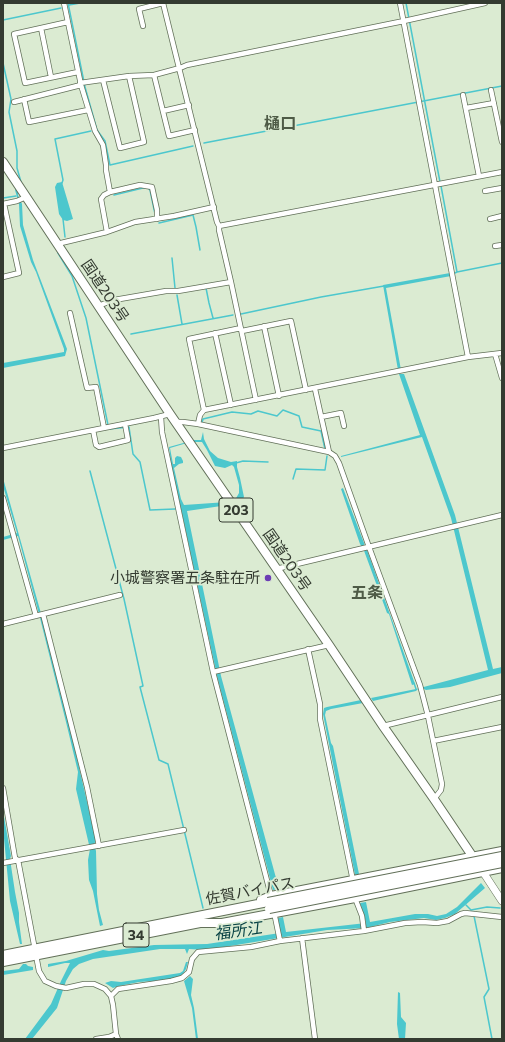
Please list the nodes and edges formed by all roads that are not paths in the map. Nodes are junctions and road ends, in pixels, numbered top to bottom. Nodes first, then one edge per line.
1 (64, 3) edge
2 (163, 3) edge
3 (400, 3) edge
4 (484, 3) edge
5 (404, 21) junction
6 (68, 22) junction
7 (143, 26) dead end
8 (41, 28) junction
9 (180, 68) junction
10 (78, 72) junction
11 (154, 75) junction
12 (129, 76) junction
13 (51, 77) junction
14 (103, 80) junction
15 (80, 84) junction
16 (491, 90) dead end
17 (463, 95) dead end
18 (24, 99) junction
19 (14, 102) dead end
20 (494, 103) junction
21 (189, 105) junction
22 (466, 108) junction
23 (88, 110) junction
24 (163, 111) junction
25 (195, 130) junction
26 (502, 142) edge
27 (3, 162) edge
28 (502, 172) edge
29 (479, 176) junction
30 (436, 185) junction
31 (502, 188) edge
32 (486, 191) dead end
33 (110, 192) junction
34 (24, 198) junction
35 (3, 204) edge
36 (214, 207) junction
37 (502, 216) edge
38 (490, 218) dead end
39 (158, 219) junction
40 (219, 226) junction
41 (107, 232) junction
42 (57, 244) junction
43 (502, 245) edge
44 (495, 246) dead end
45 (3, 277) edge
46 (231, 282) junction
47 (98, 306) junction
48 (70, 313) dead end
49 (264, 326) junction
50 (241, 330) junction
51 (215, 334) junction
52 (502, 353) edge
53 (495, 354) junction
54 (468, 357) junction
55 (502, 378) edge
56 (315, 388) junction
57 (306, 390) junction
58 (280, 396) junction
59 (256, 400) junction
60 (231, 405) junction
61 (204, 410) junction
62 (170, 414) junction
63 (161, 417) junction
64 (321, 417) junction
65 (177, 422) junction
66 (198, 424) junction
67 (344, 426) dead end
68 (126, 427) junction
69 (104, 428) junction
70 (93, 430) junction
71 (3, 448) edge
72 (329, 452) junction
73 (3, 498) edge
74 (502, 515) edge
75 (369, 547) junction
76 (276, 569) junction
77 (120, 595) dead end
78 (43, 614) junction
79 (36, 616) junction
80 (3, 624) edge
81 (329, 644) junction
82 (308, 649) junction
83 (213, 672) junction
84 (502, 697) edge
85 (428, 716) junction
86 (383, 726) junction
87 (502, 727) edge
88 (433, 741) junction
89 (3, 788) edge
90 (434, 799) junction
91 (184, 830) dead end
92 (97, 846) junction
93 (502, 851) edge
94 (502, 856) edge
95 (472, 857) junction
96 (18, 860) junction
97 (4, 863) edge
98 (502, 863) edge
99 (502, 868) edge
100 (483, 872) junction
101 (352, 881) junction
102 (355, 898) junction
103 (502, 901) edge
104 (271, 905) junction
105 (502, 917) edge
106 (364, 931) junction
107 (302, 938) junction
108 (280, 941) junction
109 (36, 952) junction
110 (3, 955) edge
111 (3, 962) edge
112 (111, 996) junction
113 (117, 1037) edge
114 (96, 1039) edge
115 (315, 1039) edge

1 - 6 street
2 - 7 street
2 - 9 street
3 - 5 street
4 - 5 street
5 - 9 street
5 - 30 street
6 - 8 street
6 - 10 street
8 - 13 street
8 - 13 street
9 - 11 street
9 - 21 street
10 - 13 street
10 - 15 street
11 - 12 street
11 - 24 street
12 - 14 street
12 - 14 street
14 - 15 street
15 - 18 street
15 - 23 street
16 - 20 street
17 - 22 street
18 - 19 street
18 - 23 street
20 - 22 street
20 - 26 street
21 - 24 street
21 - 25 street
22 - 29 street
23 - 33 street
24 - 25 street
25 - 36 street
27 - 34 highway, 国道203号 / 203
28 - 29 street
29 - 30 street
30 - 40 street
30 - 54 street
31 - 32 street
33 - 39 street
33 - 41 street
34 - 35 street
34 - 42 highway, 国道203号 / 203
35 - 45 street
36 - 39 street
36 - 40 street
37 - 38 street
39 - 41 street
40 - 46 street
41 - 42 street
42 - 47 highway, 国道203号 / 203
43 - 44 street
46 - 47 street
46 - 50 street
47 - 62 highway, 国道203号 / 203
48 - 69 street
49 - 50 street
49 - 57 street
49 - 58 street
50 - 51 street
50 - 59 street
51 - 60 street
51 - 61 street
52 - 53 street
53 - 54 street
53 - 55 street
54 - 56 street
56 - 57 street
56 - 64 street
57 - 58 street
58 - 59 street
59 - 60 street
60 - 61 street
61 - 66 street
62 - 63 street
62 - 65 highway, 国道203号 / 203
63 - 68 street
63 - 83 street
64 - 67 street
64 - 72 street
65 - 66 street
65 - 76 highway, 国道203号 / 203
66 - 72 street
68 - 69 street
68 - 70 street
69 - 70 street
70 - 71 street
72 - 75 street
73 - 79 street
74 - 75 street
75 - 76 street
75 - 85 street
76 - 81 highway, 国道203号 / 203
77 - 78 street
78 - 79 street
78 - 92 street
79 - 80 street
81 - 82 street
81 - 86 highway, 国道203号 / 203
82 - 83 street
82 - 101 street
83 - 104 street
84 - 85 street
85 - 86 street
85 - 88 street
86 - 90 highway, 国道203号 / 203
87 - 88 street
88 - 90 street
89 - 96 street
90 - 95 highway, 国道203号 / 203
91 - 92 street
92 - 96 street
93 - 95 highway
94 - 104 highway, 佐賀バイパス / 34, bridge
95 - 100 highway, 国道203号 / 203
95 - 101 highway
96 - 97 street
96 - 109 street
98 - 104 highway, 佐賀バイパス / 34, bridge
99 - 100 highway
100 - 102 highway
100 - 103 main road
101 - 104 highway
102 - 104 highway
102 - 106 street
104 - 108 street
104 - 109 highway, 佐賀バイパス / 34
104 - 109 highway, 佐賀バイパス / 34
105 - 106 street
106 - 107 street
107 - 108 street
107 - 115 street
108 - 112 street
109 - 110 highway, 佐賀バイパス / 34
109 - 111 highway, 佐賀バイパス / 34
109 - 112 street
112 - 113 street
113 - 114 street

